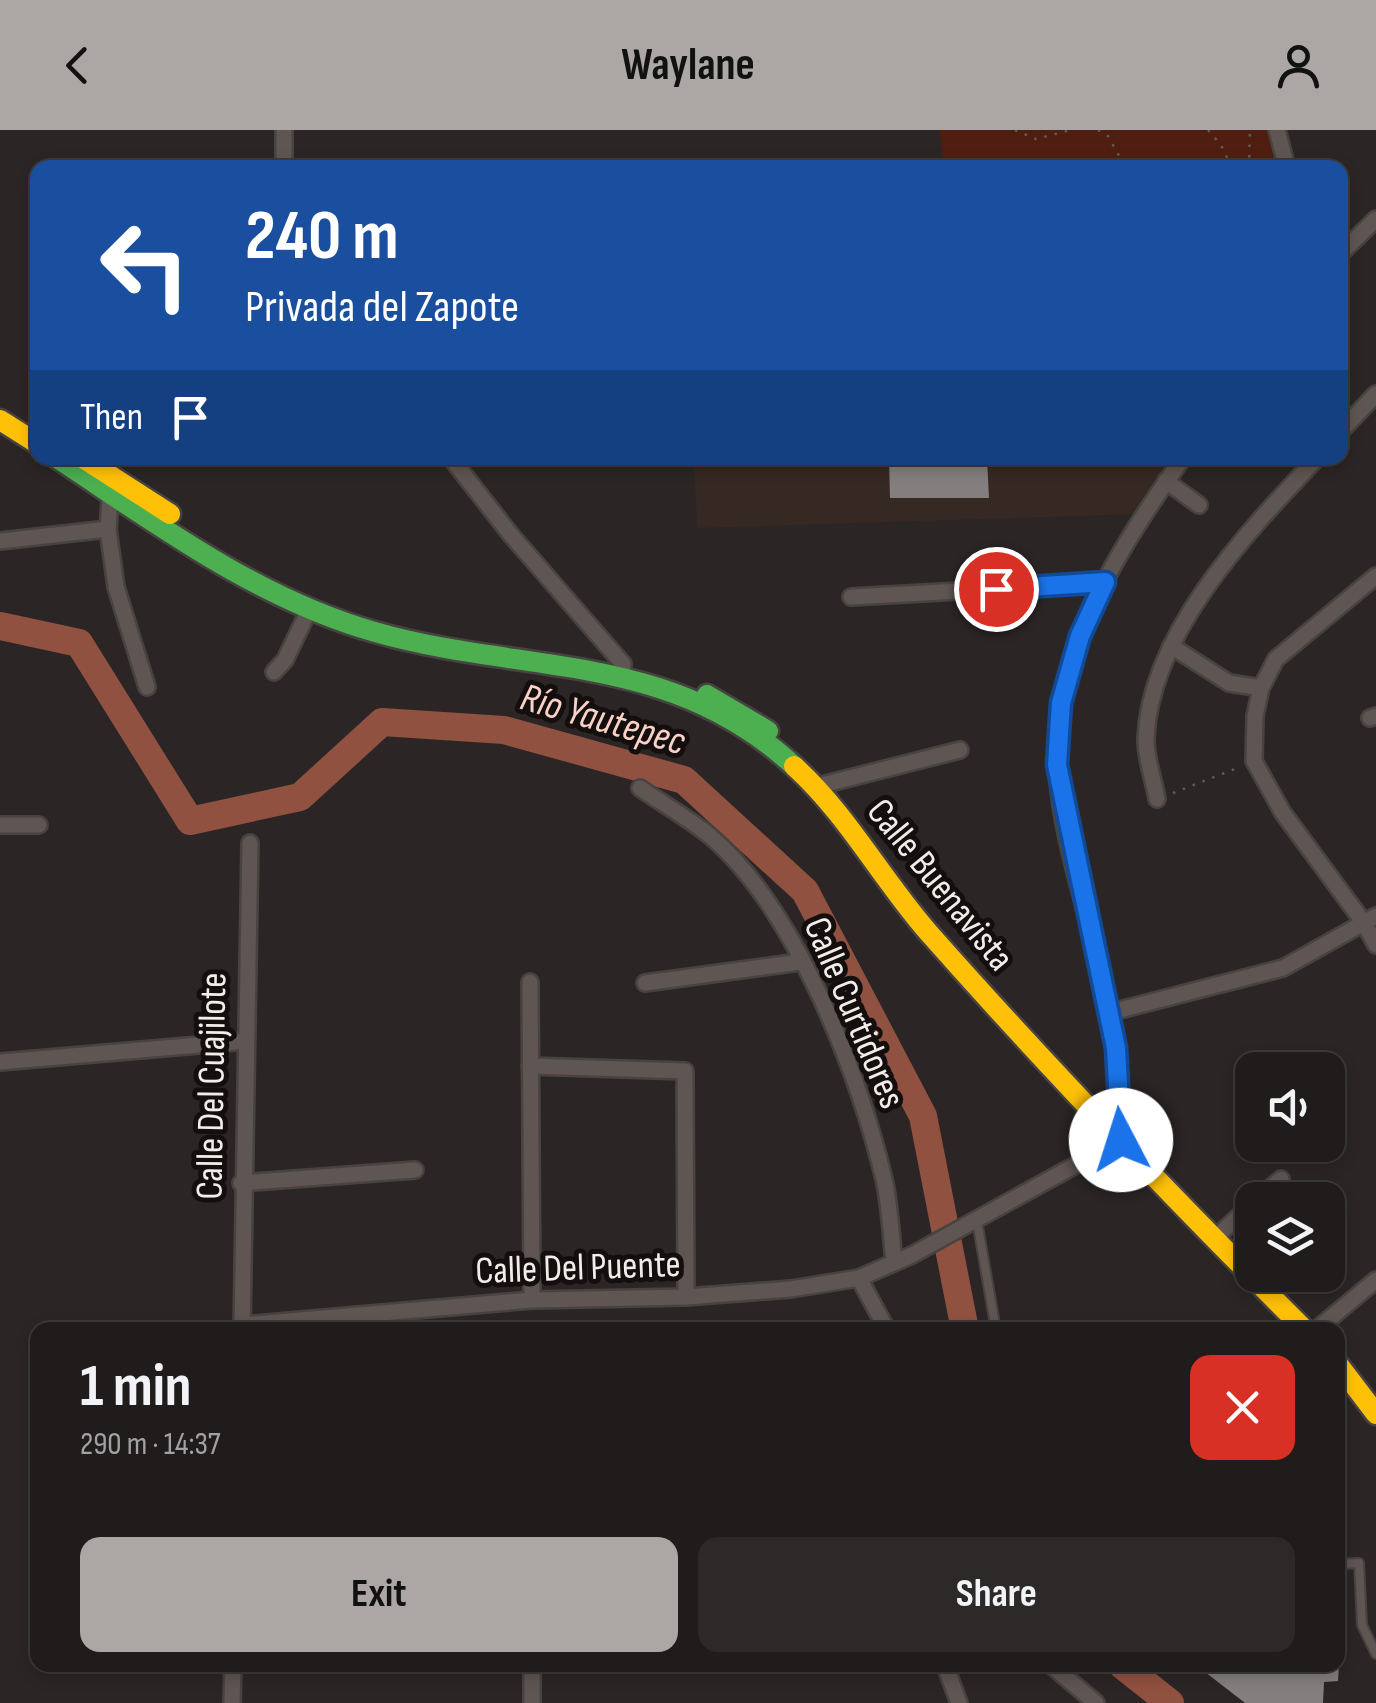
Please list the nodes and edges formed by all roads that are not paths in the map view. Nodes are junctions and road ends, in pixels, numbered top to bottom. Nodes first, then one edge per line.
1 (284, 130) edge
2 (1277, 130) edge
3 (284, 160) edge
4 (1285, 160) edge
5 (1376, 219) edge
6 (1348, 246) edge
7 (1376, 394) edge
8 (0, 406) edge
9 (0, 420) edge
10 (30, 424) edge
11 (1348, 424) edge
12 (30, 439) edge
13 (72, 465) edge
14 (91, 465) edge
15 (456, 465) edge
16 (1178, 465) edge
17 (1309, 465) edge
18 (1166, 481) junction
19 (111, 484) junction
20 (1199, 505) dead end
21 (108, 529) junction
22 (0, 541) edge
23 (1376, 576) edge
24 (1105, 582) junction
25 (278, 589) junction
26 (851, 597) dead end
27 (309, 610) junction
28 (378, 628) junction
29 (1171, 646) junction
30 (622, 670) junction
31 (274, 672) dead end
32 (147, 687) dead end
33 (1261, 688) junction
34 (960, 750) dead end
35 (820, 785) junction
36 (640, 788) dead end
37 (1157, 799) road end
38 (38, 824) dead end
39 (0, 825) edge
40 (250, 844) dead end
41 (1370, 919) edge
42 (1376, 945) edge
43 (800, 962) junction
44 (530, 982) dead end
45 (645, 983) dead end
46 (1108, 1014) junction
47 (246, 1041) junction
48 (0, 1062) edge
49 (530, 1066) junction
50 (1121, 1140) junction
51 (414, 1170) dead end
52 (1281, 1178) dead end
53 (1277, 1182) edge
54 (241, 1183) junction
55 (976, 1220) junction
56 (1235, 1220) edge
57 (1214, 1239) junction
58 (894, 1262) junction
59 (859, 1278) junction
60 (1376, 1280) edge
61 (686, 1297) junction
62 (532, 1300) junction
63 (242, 1322) edge
64 (304, 1322) edge
65 (883, 1322) edge
66 (995, 1322) edge
67 (1297, 1322) edge
68 (1326, 1322) edge
69 (1345, 1373) edge
70 (1376, 1414) edge
71 (1345, 1564) edge
72 (1376, 1654) edge
73 (233, 1672) edge
74 (532, 1672) edge
75 (948, 1672) edge
76 (1058, 1672) edge
77 (232, 1703) edge
78 (532, 1703) edge
79 (959, 1703) edge
80 (1096, 1703) edge

1 - 3 street
2 - 4 street
5 - 6 street
7 - 11 street
8 - 10 main road
9 - 12 main road
13 - 19 main road
14 - 19 main road
15 - 30 street
16 - 18 street
17 - 29 street
18 - 20 street
18 - 24 street
19 - 21 street
19 - 25 main road
21 - 22 street
21 - 32 street
23 - 33 street
24 - 26 street
24 - 46 street
25 - 27 main road
25 - 28 main road
27 - 28 main road
27 - 31 street
28 - 30 main road, Calle Buenavista
29 - 33 street
29 - 37 street
30 - 35 main road, Calle Buenavista
33 - 41 street
34 - 35 street
35 - 50 main road, Calle Buenavista
36 - 43 street, Calle Curtidores
38 - 39 street
40 - 47 street, Calle Del Cuajilote
41 - 42 street
41 - 46 street
43 - 45 street
43 - 58 street, Calle Curtidores
44 - 49 street
46 - 50 street
47 - 48 street
47 - 54 street, Calle Del Cuajilote
49 - 61 street
49 - 62 street
50 - 55 street, Calle Del Puente
50 - 57 main road, Calle Buenavista
51 - 54 street
52 - 53 street
54 - 63 street, Calle Del Cuajilote
55 - 58 street, Calle Del Puente
55 - 66 lane
56 - 57 street
57 - 67 main road, Calle Buenavista
58 - 59 street, Calle Del Puente
59 - 61 street, Calle Del Puente
59 - 65 street
60 - 68 street
61 - 62 street, Calle Del Puente
62 - 64 street, Calle Del Puente
69 - 70 main road
71 - 72 lane
73 - 77 street
74 - 78 street
75 - 79 street
76 - 80 street

